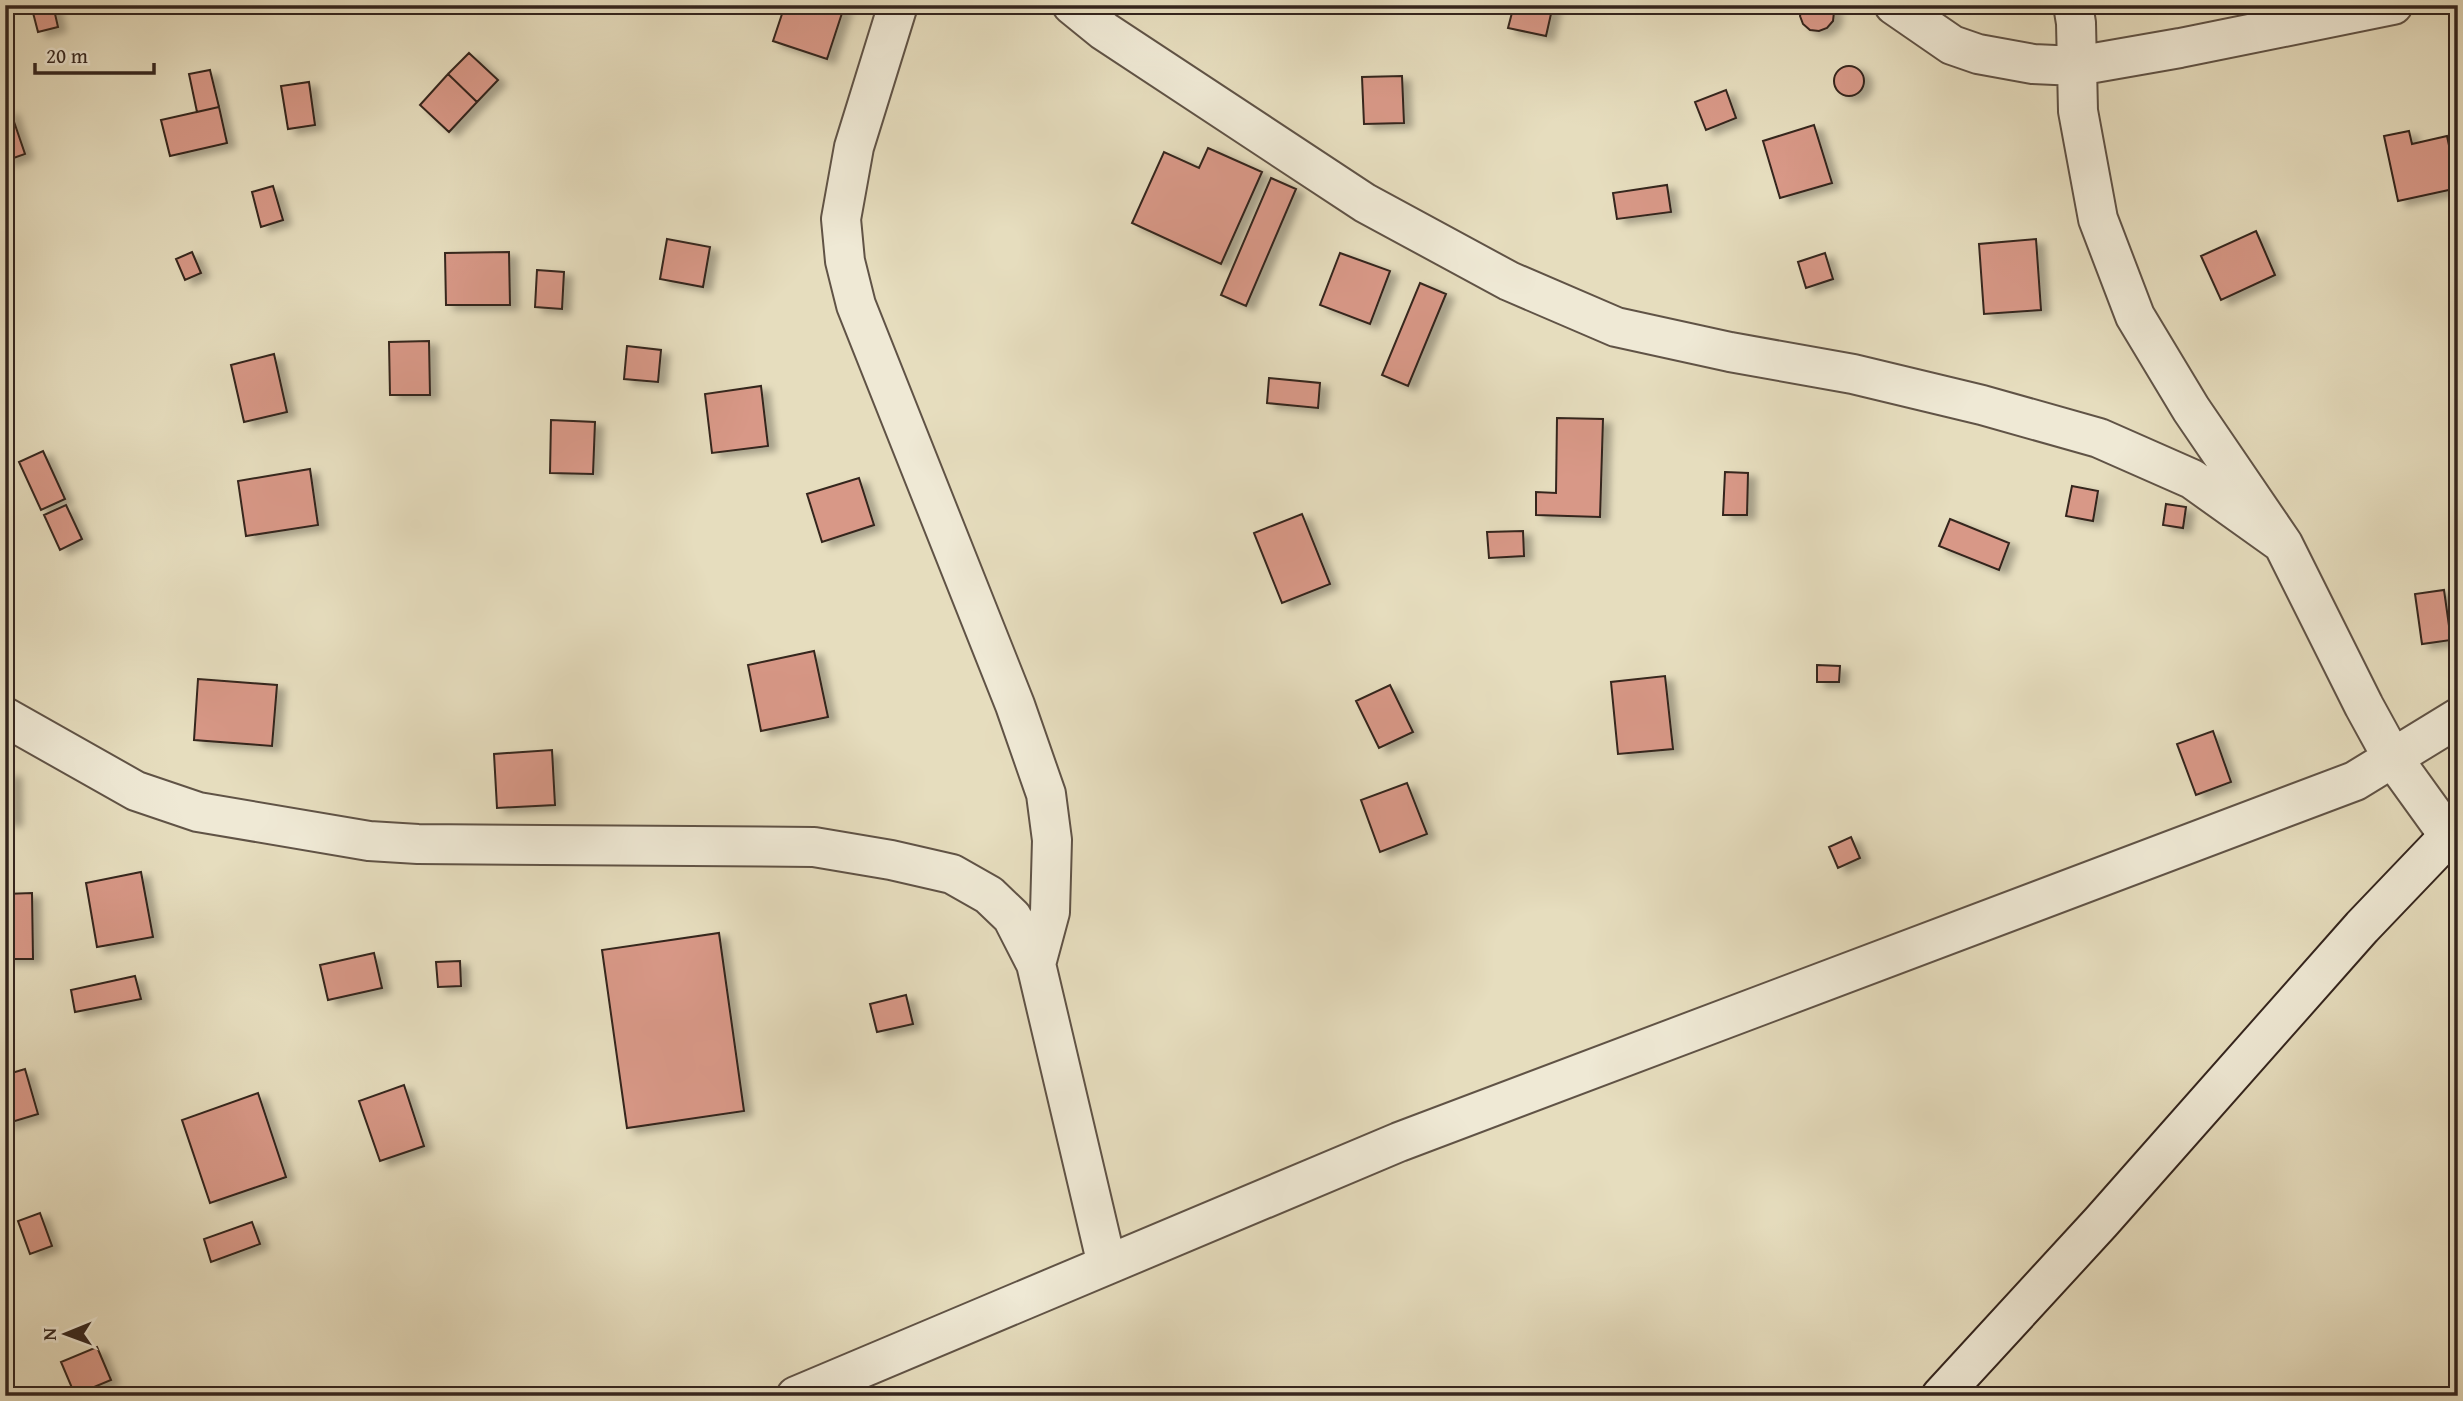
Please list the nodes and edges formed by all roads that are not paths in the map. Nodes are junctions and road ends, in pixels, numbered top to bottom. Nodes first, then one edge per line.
1 (898, 5) edge
2 (1072, 5) edge
3 (1894, 5) edge
4 (2073, 5) edge
5 (2393, 5) edge
6 (2077, 66) junction
7 (2283, 544) junction
8 (5, 717) edge
9 (2458, 719) edge
10 (2392, 757) junction
11 (2455, 835) edge
12 (1036, 964) junction
13 (1107, 1265) junction
14 (796, 1396) edge
15 (1941, 1396) edge

1 - 12 street
2 - 7 street
3 - 6 street
4 - 6 street
5 - 6 street
6 - 7 street
7 - 10 street
8 - 12 street
9 - 10 street
10 - 11 street
10 - 13 street
11 - 15 street
12 - 13 street
13 - 14 street

